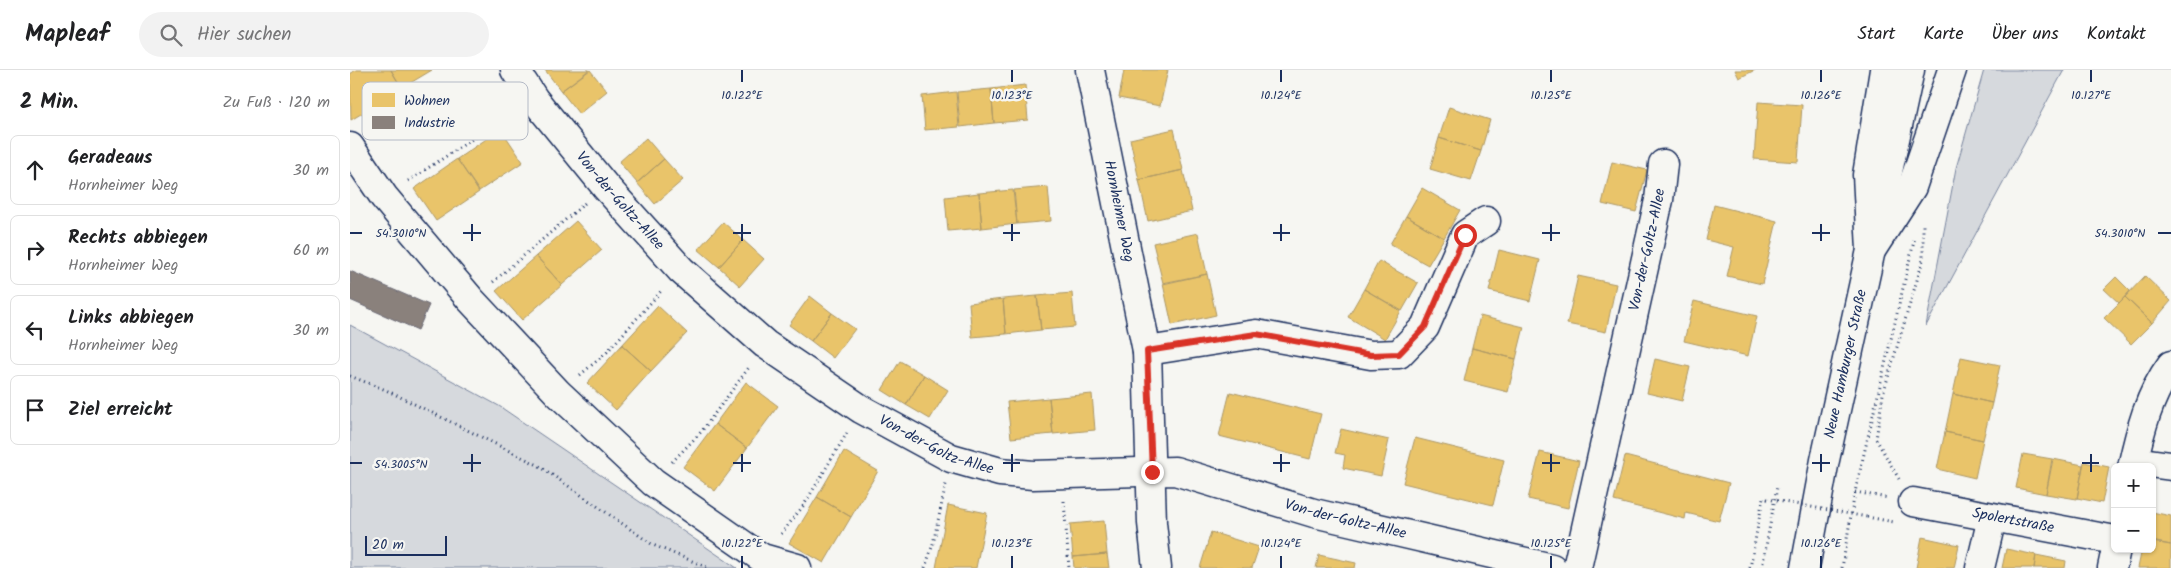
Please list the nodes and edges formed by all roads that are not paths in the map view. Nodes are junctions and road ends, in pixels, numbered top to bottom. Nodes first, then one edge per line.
1 (516, 70) edge
2 (1090, 70) edge
3 (1884, 70) edge
4 (1910, 70) edge
5 (1952, 70) edge
6 (523, 82) edge
7 (528, 89) edge
8 (350, 147) edge
9 (1663, 164) dead end
10 (1486, 221) dead end
11 (1872, 250) junction
12 (1147, 351) junction
13 (2171, 365) edge
14 (2133, 463) edge
15 (2156, 465) edge
16 (2171, 466) edge
17 (1152, 472) junction
18 (1913, 502) road end
19 (1992, 518) junction
20 (2111, 539) edge
21 (2115, 553) edge
22 (797, 568) edge
23 (1157, 568) edge
24 (1552, 568) edge
25 (1577, 568) edge
26 (1805, 568) edge
27 (1980, 568) edge
28 (2112, 568) edge

1 - 6 main road, Von-der-Goltz-Allee
2 - 12 main road, Hornheimer Weg
3 - 11 main road, Neue Hamburger Straße
4 - 11 main road
5 - 11 main road, Neue Hamburger Straße
7 - 17 main road, Von-der-Goltz-Allee
8 - 22 main road
9 - 25 main road, Von-der-Goltz-Allee
10 - 12 main road
11 - 26 main road, Neue Hamburger Straße
12 - 17 main road, Hornheimer Weg
13 - 14 main road
15 - 16 main road
17 - 23 main road, Hornheimer Weg
17 - 24 main road, Von-der-Goltz-Allee
18 - 19 main road, Spolertstraße
19 - 20 main road, Spolertstraße
19 - 27 main road
21 - 28 main road

